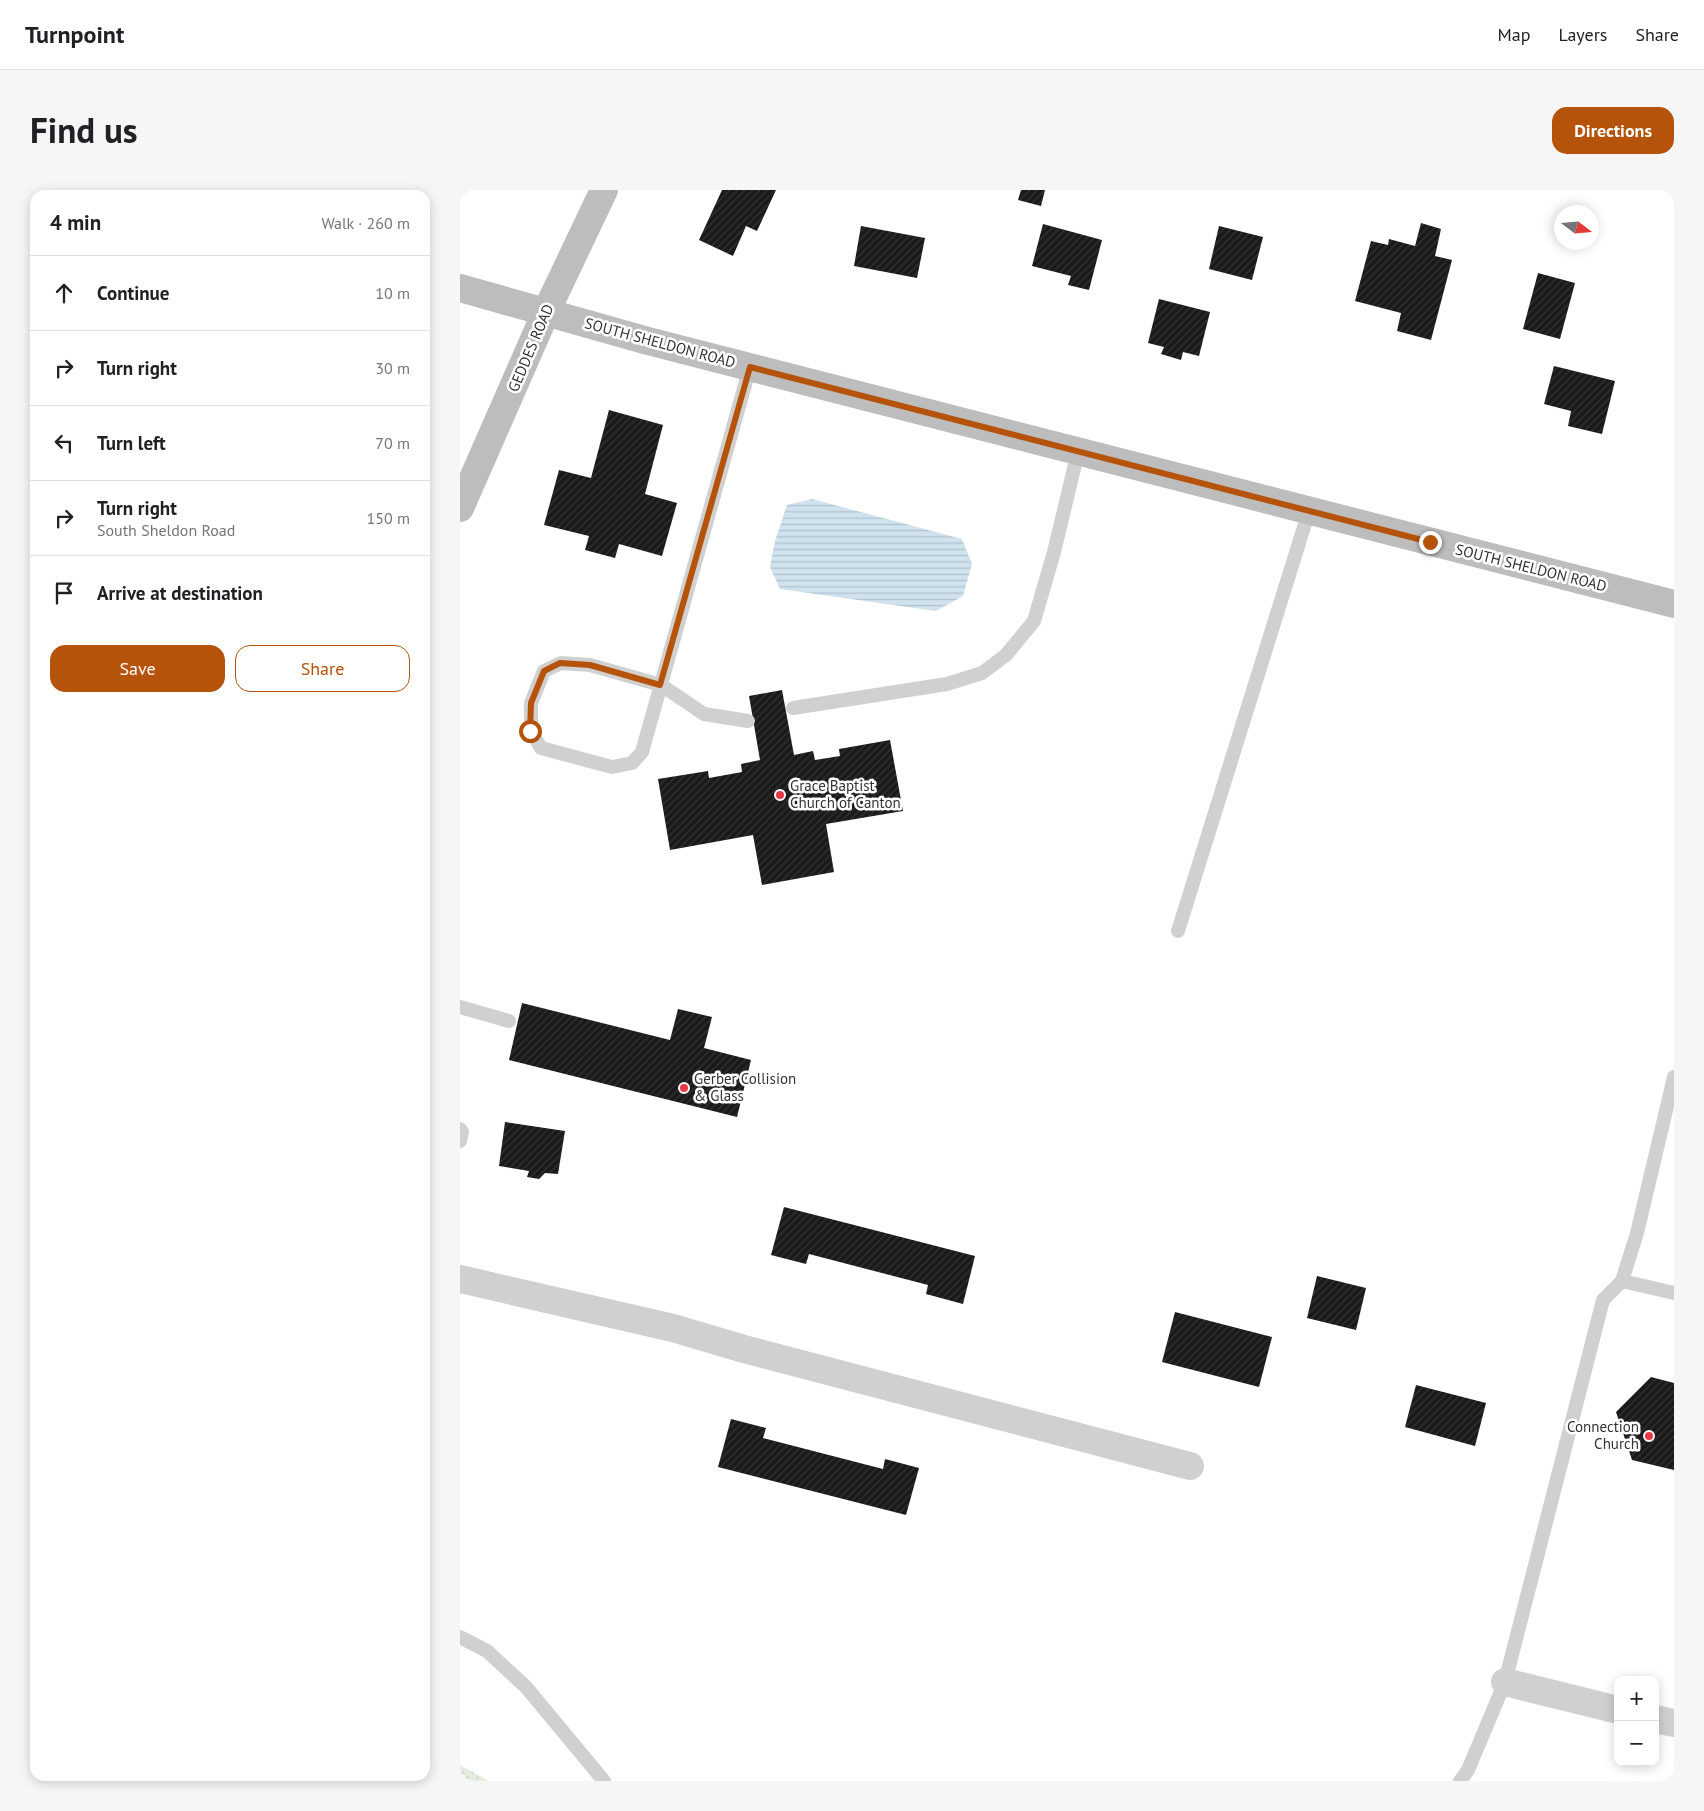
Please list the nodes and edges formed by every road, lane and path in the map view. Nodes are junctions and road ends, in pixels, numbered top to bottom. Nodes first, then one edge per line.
1 (604, 190) edge
2 (460, 288) edge
3 (546, 312) junction
4 (750, 367) junction
5 (1078, 452) junction
6 (460, 508) edge
7 (1309, 511) junction
8 (1674, 604) edge
9 (660, 685) junction
10 (792, 708) dead end
11 (748, 721) dead end
12 (1178, 931) dead end
13 (460, 1006) edge
14 (509, 1021) dead end
15 (1674, 1077) edge
16 (460, 1129) edge
17 (460, 1141) edge
18 (460, 1279) edge
19 (1622, 1280) junction
20 (1674, 1293) edge
21 (1190, 1466) dead end
22 (460, 1637) edge
23 (1504, 1682) junction
24 (1614, 1709) edge
25 (1659, 1720) edge
26 (1674, 1723) edge
27 (604, 1781) edge
28 (1460, 1781) edge

1 - 3 street, GEDDES ROAD
2 - 3 street, SOUTH SHELDON ROAD
3 - 4 street, SOUTH SHELDON ROAD
3 - 6 street, GEDDES ROAD
4 - 5 street, SOUTH SHELDON ROAD
4 - 9 lane
5 - 7 street, SOUTH SHELDON ROAD
5 - 10 lane
7 - 8 street, SOUTH SHELDON ROAD
7 - 12 lane
9 - 9 lane
9 - 11 lane
13 - 14 lane
15 - 19 lane
16 - 17 lane
18 - 21 street
19 - 20 lane
19 - 23 lane
22 - 27 lane
23 - 24 street
23 - 28 lane
25 - 26 street

